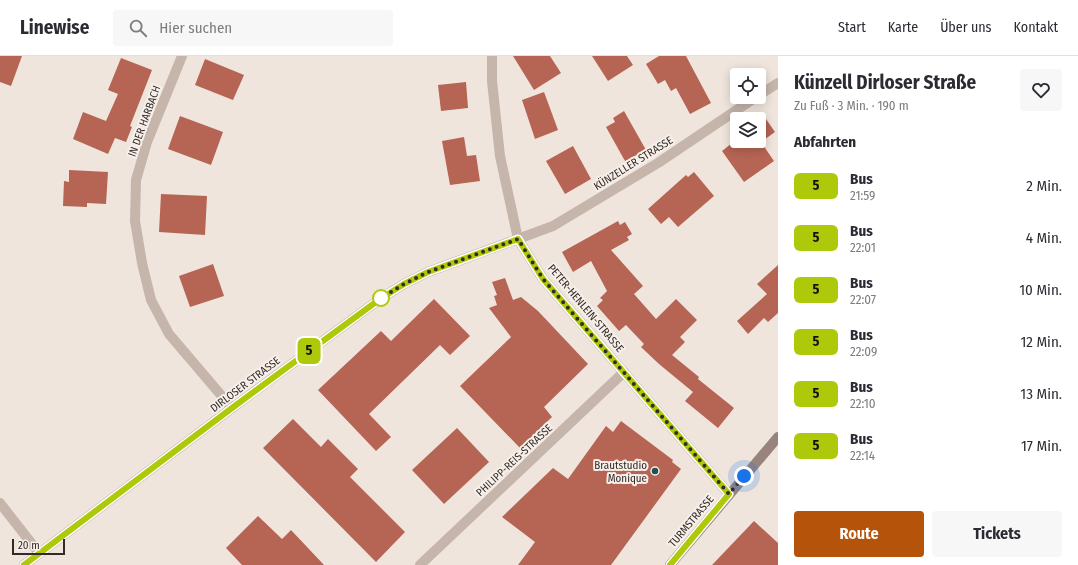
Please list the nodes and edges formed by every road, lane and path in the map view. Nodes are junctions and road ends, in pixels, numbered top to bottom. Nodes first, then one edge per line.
1 (182, 56) edge
2 (492, 56) edge
3 (778, 82) edge
4 (766, 90) edge
5 (746, 104) edge
6 (518, 239) junction
7 (624, 372) junction
8 (232, 408) junction
9 (778, 437) edge
10 (729, 494) junction
11 (0, 503) edge
12 (39, 553) junction
13 (24, 565) edge
14 (420, 565) edge
15 (670, 565) edge

1 - 8 street, IN DER HARBACH
2 - 6 street, PETER-HENLEIN-STRASSE
3 - 4 street
5 - 6 street, KÜNZELLER STRASSE
6 - 7 street, PETER-HENLEIN-STRASSE
6 - 8 street, DIRLOSER STRASSE
7 - 10 street, PETER-HENLEIN-STRASSE
7 - 14 street, PHILIPP-REIS-STRASSE
8 - 12 street, DIRLOSER STRASSE
9 - 10 main road, TURMSTRASSE
10 - 15 main road, TURMSTRASSE
11 - 12 street
12 - 13 street, DIRLOSER STRASSE

